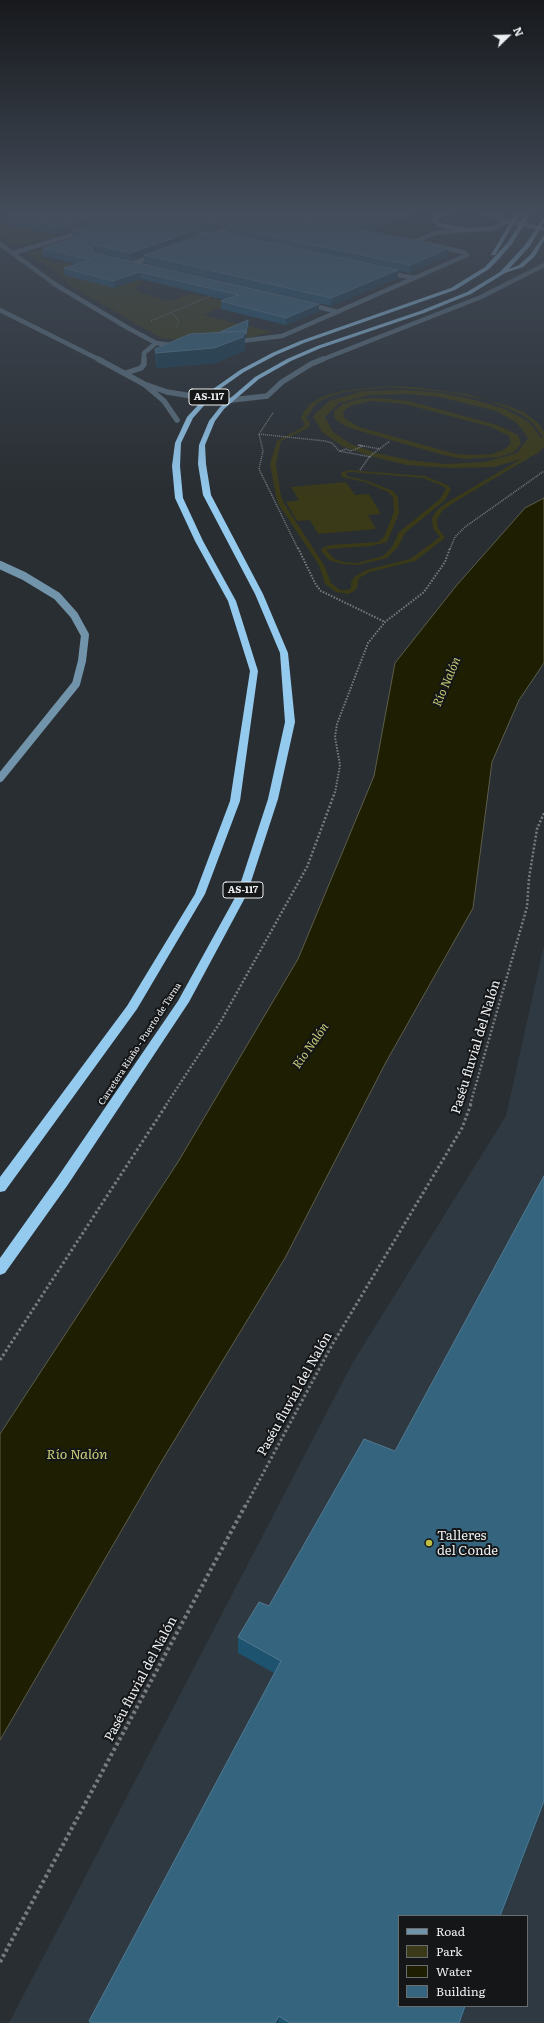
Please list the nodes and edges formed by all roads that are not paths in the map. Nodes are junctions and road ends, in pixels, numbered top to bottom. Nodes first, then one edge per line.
1 (92, 306) edge
2 (316, 306) edge
3 (351, 306) edge
4 (403, 306) edge
5 (436, 306) edge
6 (457, 306) edge
7 (0, 310) edge
8 (338, 312) junction
9 (156, 343) junction
10 (227, 343) edge
11 (184, 345) edge
12 (126, 373) junction
13 (144, 384) junction
14 (177, 420) dead end
15 (0, 565) edge
16 (0, 778) edge
17 (0, 1187) edge
18 (0, 1269) edge

1 - 9 street
2 - 8 street
3 - 8 street
4 - 17 highway, AS-117
5 - 18 highway, Carretera Riaño - Puerto de Tarna / AS-117
6 - 13 street
7 - 12 street
8 - 10 street
9 - 11 street
9 - 12 street
12 - 13 street
13 - 14 street
15 - 16 street

